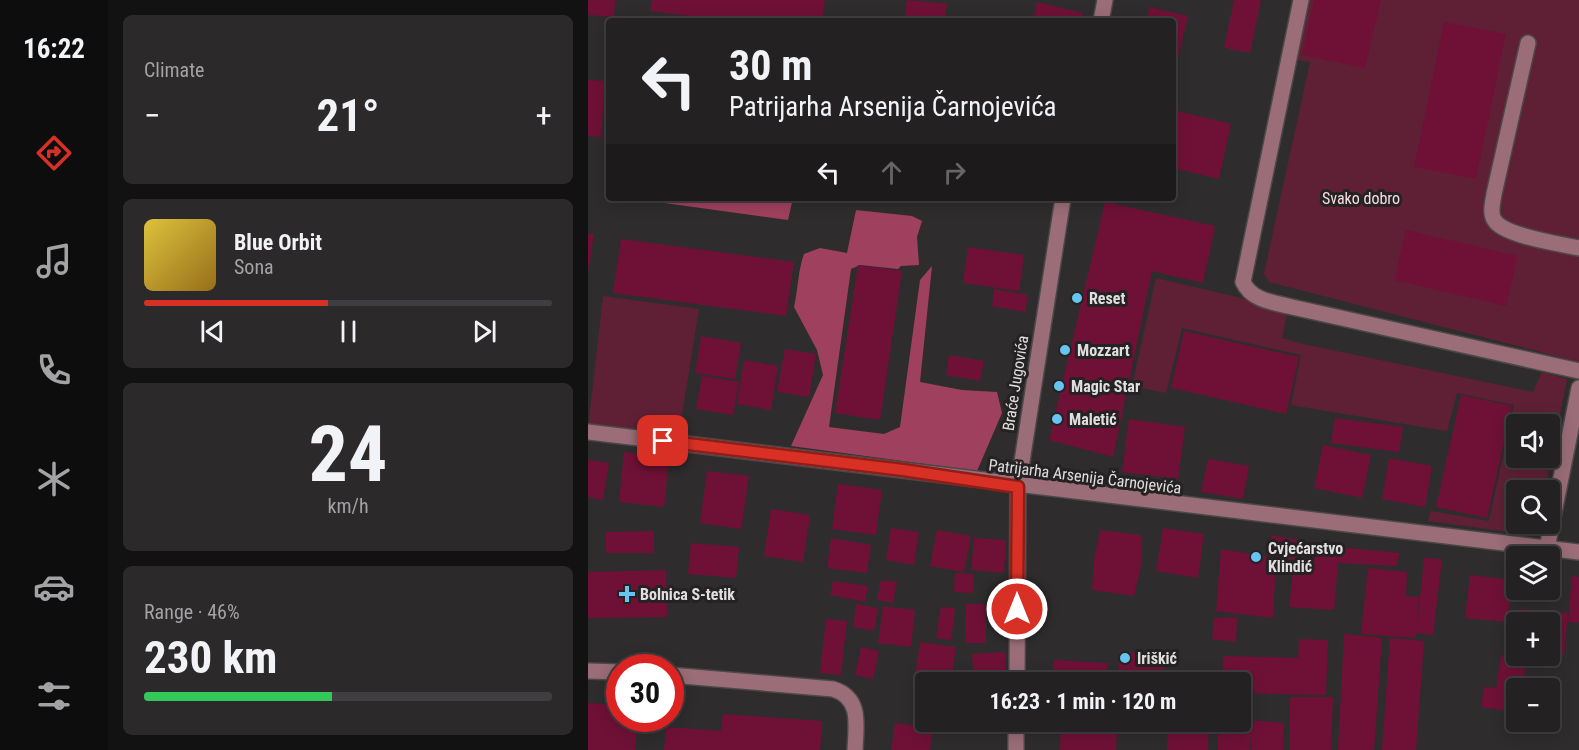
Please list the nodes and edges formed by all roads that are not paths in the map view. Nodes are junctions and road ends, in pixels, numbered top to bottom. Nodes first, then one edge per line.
1 (1105, 0) edge
2 (1301, 0) edge
3 (1102, 18) edge
4 (1528, 43) dead end
5 (1063, 201) edge
6 (1579, 248) edge
7 (1579, 371) edge
8 (1579, 388) edge
9 (588, 432) edge
10 (1018, 487) junction
11 (1530, 546) edge
12 (1547, 546) edge
13 (1560, 550) edge
14 (1579, 552) edge
15 (588, 671) edge
16 (606, 672) edge
17 (1017, 672) edge
18 (684, 676) edge
19 (1016, 732) edge
20 (855, 750) edge
21 (1016, 750) edge

1 - 3 street
2 - 7 street
4 - 6 street
5 - 10 street, Braće Jugovića
8 - 12 street
9 - 10 street, Patrijarha Arsenija Čarnojevića
10 - 11 street, Patrijarha Arsenija Čarnojevića
10 - 17 street, Braće Jugovića
13 - 14 street, Patrijarha Arsenija Čarnojevića
15 - 16 street
18 - 20 street
19 - 21 street

